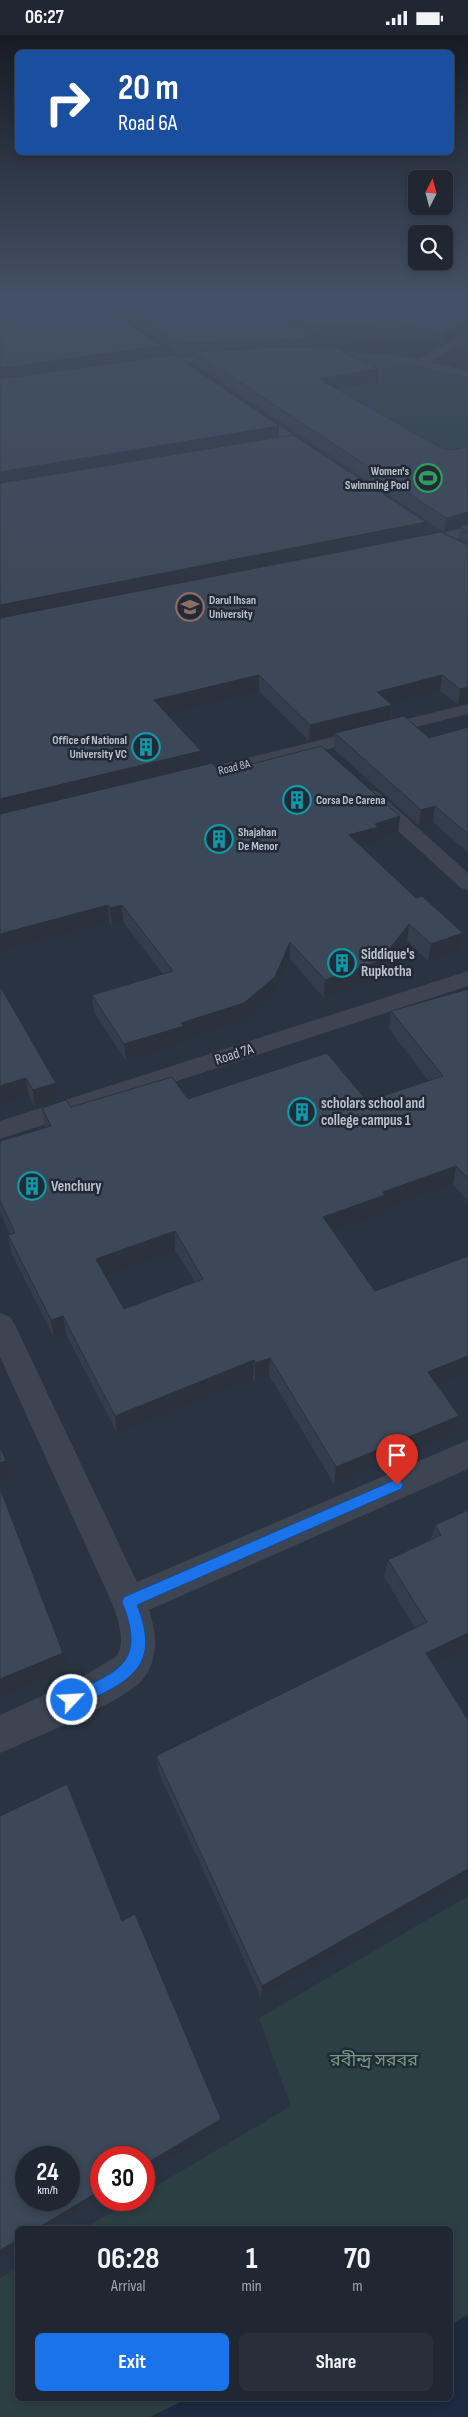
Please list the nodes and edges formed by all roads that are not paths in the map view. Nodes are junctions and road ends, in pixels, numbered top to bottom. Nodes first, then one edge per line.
1 (243, 406) edge
2 (290, 439) junction
3 (270, 442) edge
4 (328, 464) edge
5 (425, 528) edge
6 (468, 531) edge
7 (448, 543) junction
8 (394, 549) edge
9 (468, 709) edge
10 (163, 784) edge
11 (360, 786) edge
12 (468, 884) edge
13 (468, 978) edge
14 (0, 1130) edge
15 (0, 1325) edge
16 (468, 1453) edge
17 (129, 1602) junction
18 (0, 1733) edge

1 - 2 street
2 - 3 street
2 - 4 street
5 - 7 street
6 - 7 street
7 - 8 street
9 - 10 street, Road 8A
11 - 12 street
13 - 14 street, Road 7A
15 - 17 street
16 - 17 street
17 - 18 street

